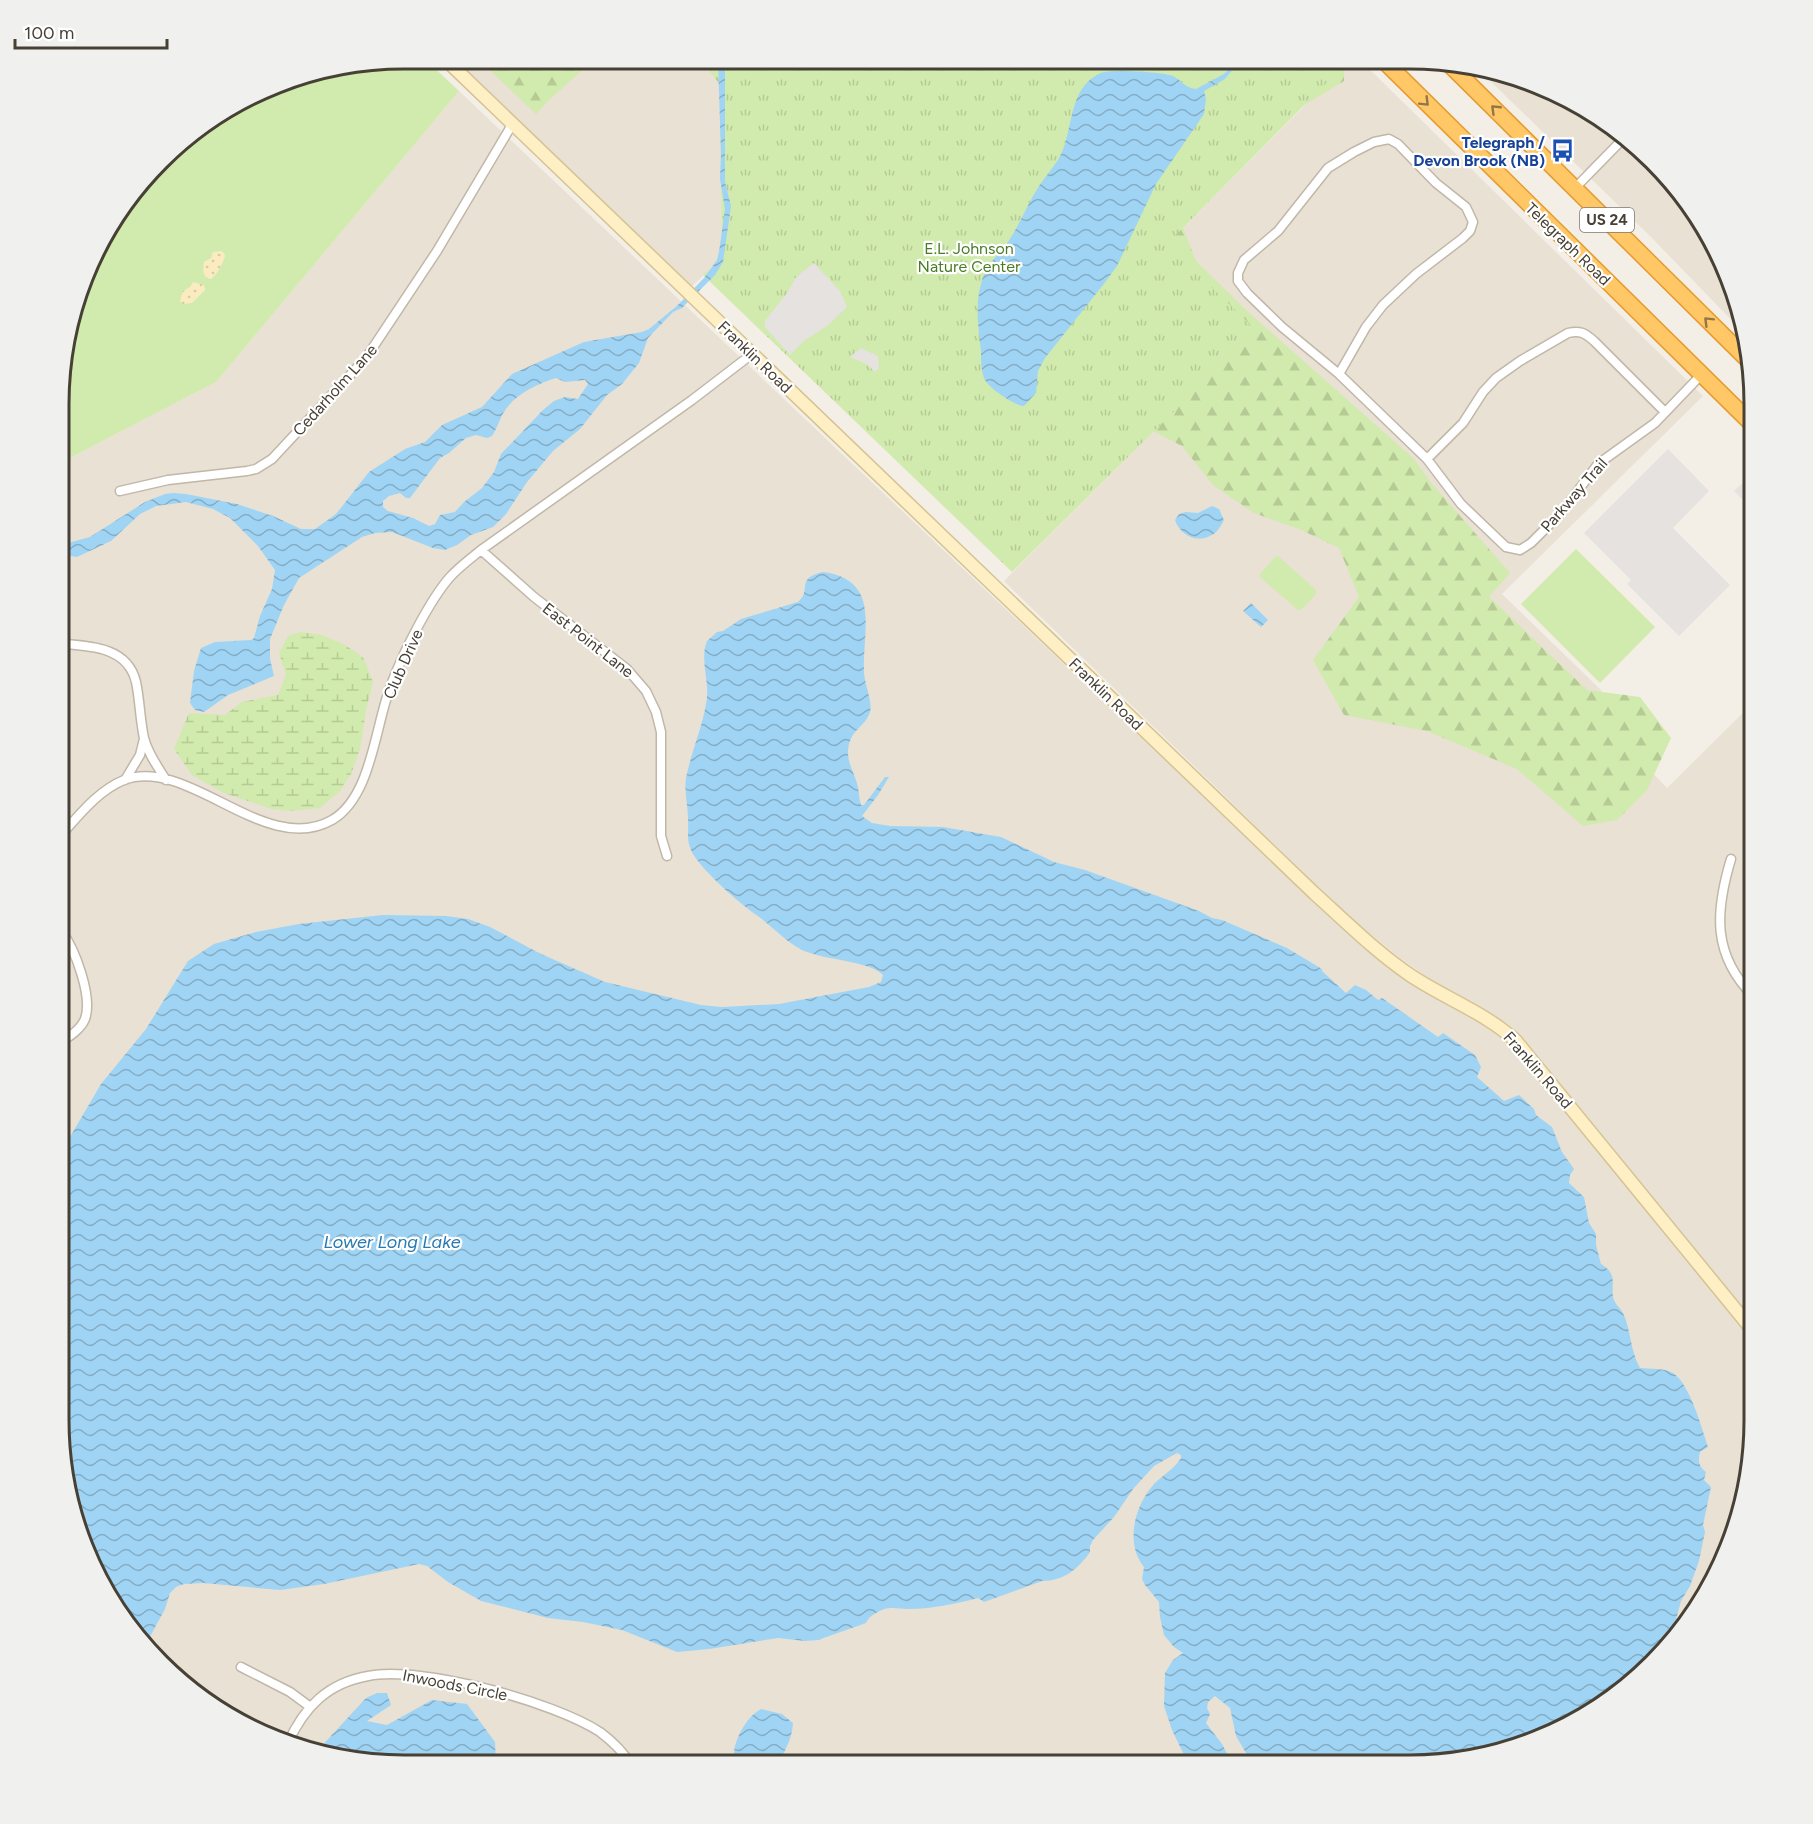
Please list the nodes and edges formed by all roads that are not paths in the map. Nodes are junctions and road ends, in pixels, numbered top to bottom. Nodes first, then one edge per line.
1 (456, 69) edge
2 (1391, 69) edge
3 (1458, 73) edge
4 (513, 123) junction
5 (1619, 143) edge
6 (1575, 188) junction
7 (1739, 344) edge
8 (752, 354) junction
9 (1339, 374) junction
10 (1701, 375) junction
11 (1665, 412) junction
12 (1744, 416) edge
13 (1427, 459) junction
14 (120, 491) dead end
15 (481, 550) junction
16 (69, 645) edge
17 (144, 739) junction
18 (125, 780) junction
19 (166, 780) junction
20 (69, 827) edge
21 (667, 856) dead end
22 (1731, 859) dead end
23 (69, 942) edge
24 (1744, 984) edge
25 (69, 1035) edge
26 (1744, 1320) edge
27 (241, 1667) dead end
28 (309, 1706) junction
29 (292, 1735) edge
30 (624, 1755) edge

1 - 4 street, Franklin Road
2 -> 10 highway, Telegraph Road / US 24
6 -> 3 highway, US 24
4 - 8 street, Franklin Road
4 - 14 street, Cedarholm Lane
5 - 6 street
7 -> 6 highway, US 24
8 - 15 street, Club Drive
8 - 26 street, Franklin Road
9 - 9 street
9 - 13 street
10 - 11 street, Parkway Trail
10 - 12 highway, Telegraph Road / US 24
11 - 13 street
11 - 13 street, Parkway Trail
15 - 19 street, Club Drive
15 - 21 street, East Point Lane
16 - 17 street
17 - 18 street
17 - 19 street
18 - 19 street, Club Drive
18 - 20 street, Club Drive
22 - 24 street
23 - 25 street
27 - 28 street
28 - 29 street, Inwoods Circle
28 - 30 street, Inwoods Circle

